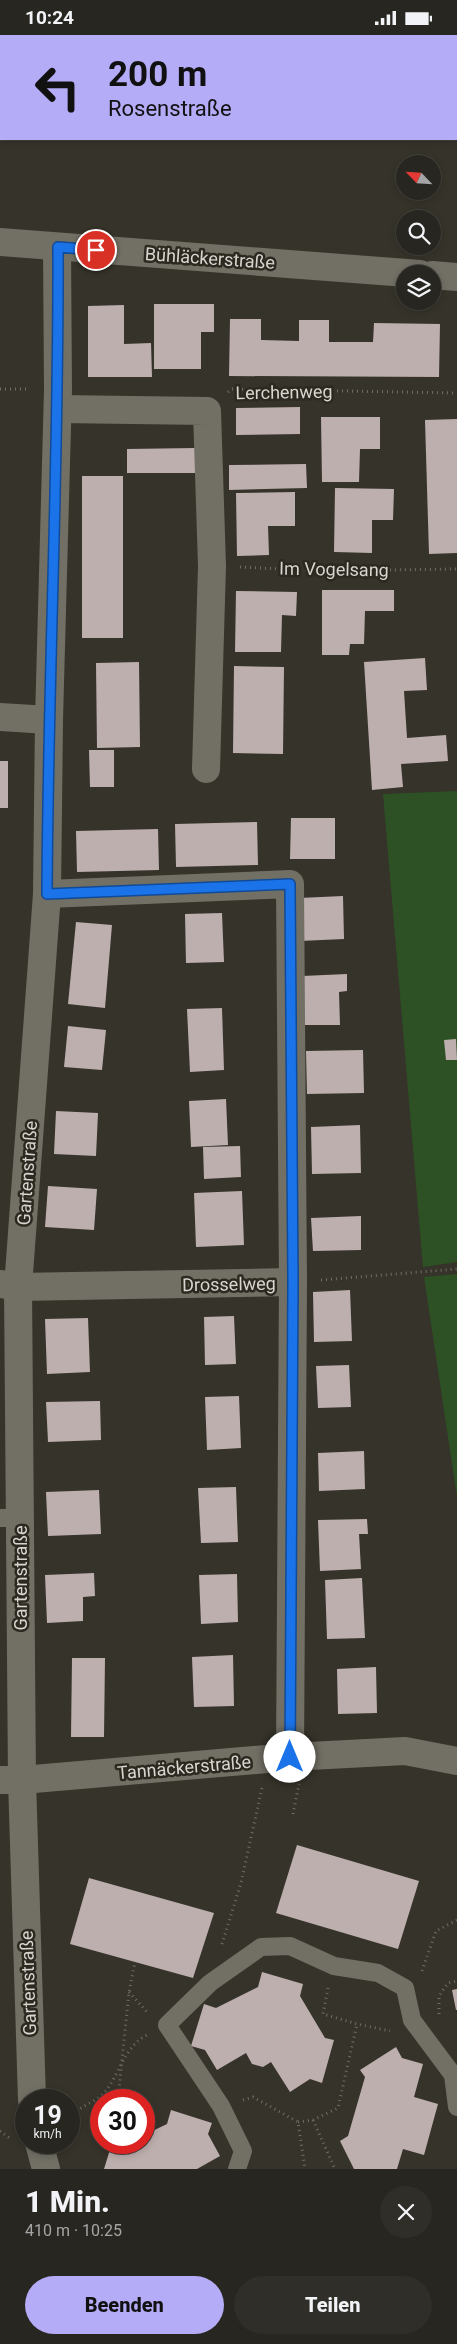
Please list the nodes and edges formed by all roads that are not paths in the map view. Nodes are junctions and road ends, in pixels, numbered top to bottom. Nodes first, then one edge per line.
1 (0, 241) edge
2 (58, 247) junction
3 (396, 272) edge
4 (441, 276) edge
5 (457, 277) edge
6 (58, 409) junction
7 (0, 717) edge
8 (49, 720) junction
9 (206, 769) dead end
10 (47, 894) junction
11 (293, 1282) junction
12 (9, 1286) edge
13 (10, 1518) edge
14 (279, 1759) junction
15 (457, 1761) edge
16 (11, 1780) edge
17 (31, 2089) edge
18 (457, 2107) edge
19 (42, 2154) edge
20 (46, 2169) edge
21 (237, 2169) edge

1 - 2 street, Bühläckerstraße
2 - 3 street, Bühläckerstraße
2 - 6 street, Gartenstraße
4 - 5 street
6 - 8 street, Gartenstraße
6 - 9 street
7 - 8 street
8 - 10 street, Gartenstraße
10 - 11 street
10 - 12 street, Gartenstraße
11 - 12 street, Drosselweg
11 - 14 street
12 - 13 street, Gartenstraße
13 - 16 street, Gartenstraße
14 - 15 street, Tannäckerstraße
14 - 16 street, Tannäckerstraße
16 - 17 street, Gartenstraße
18 - 21 lane
19 - 20 street

